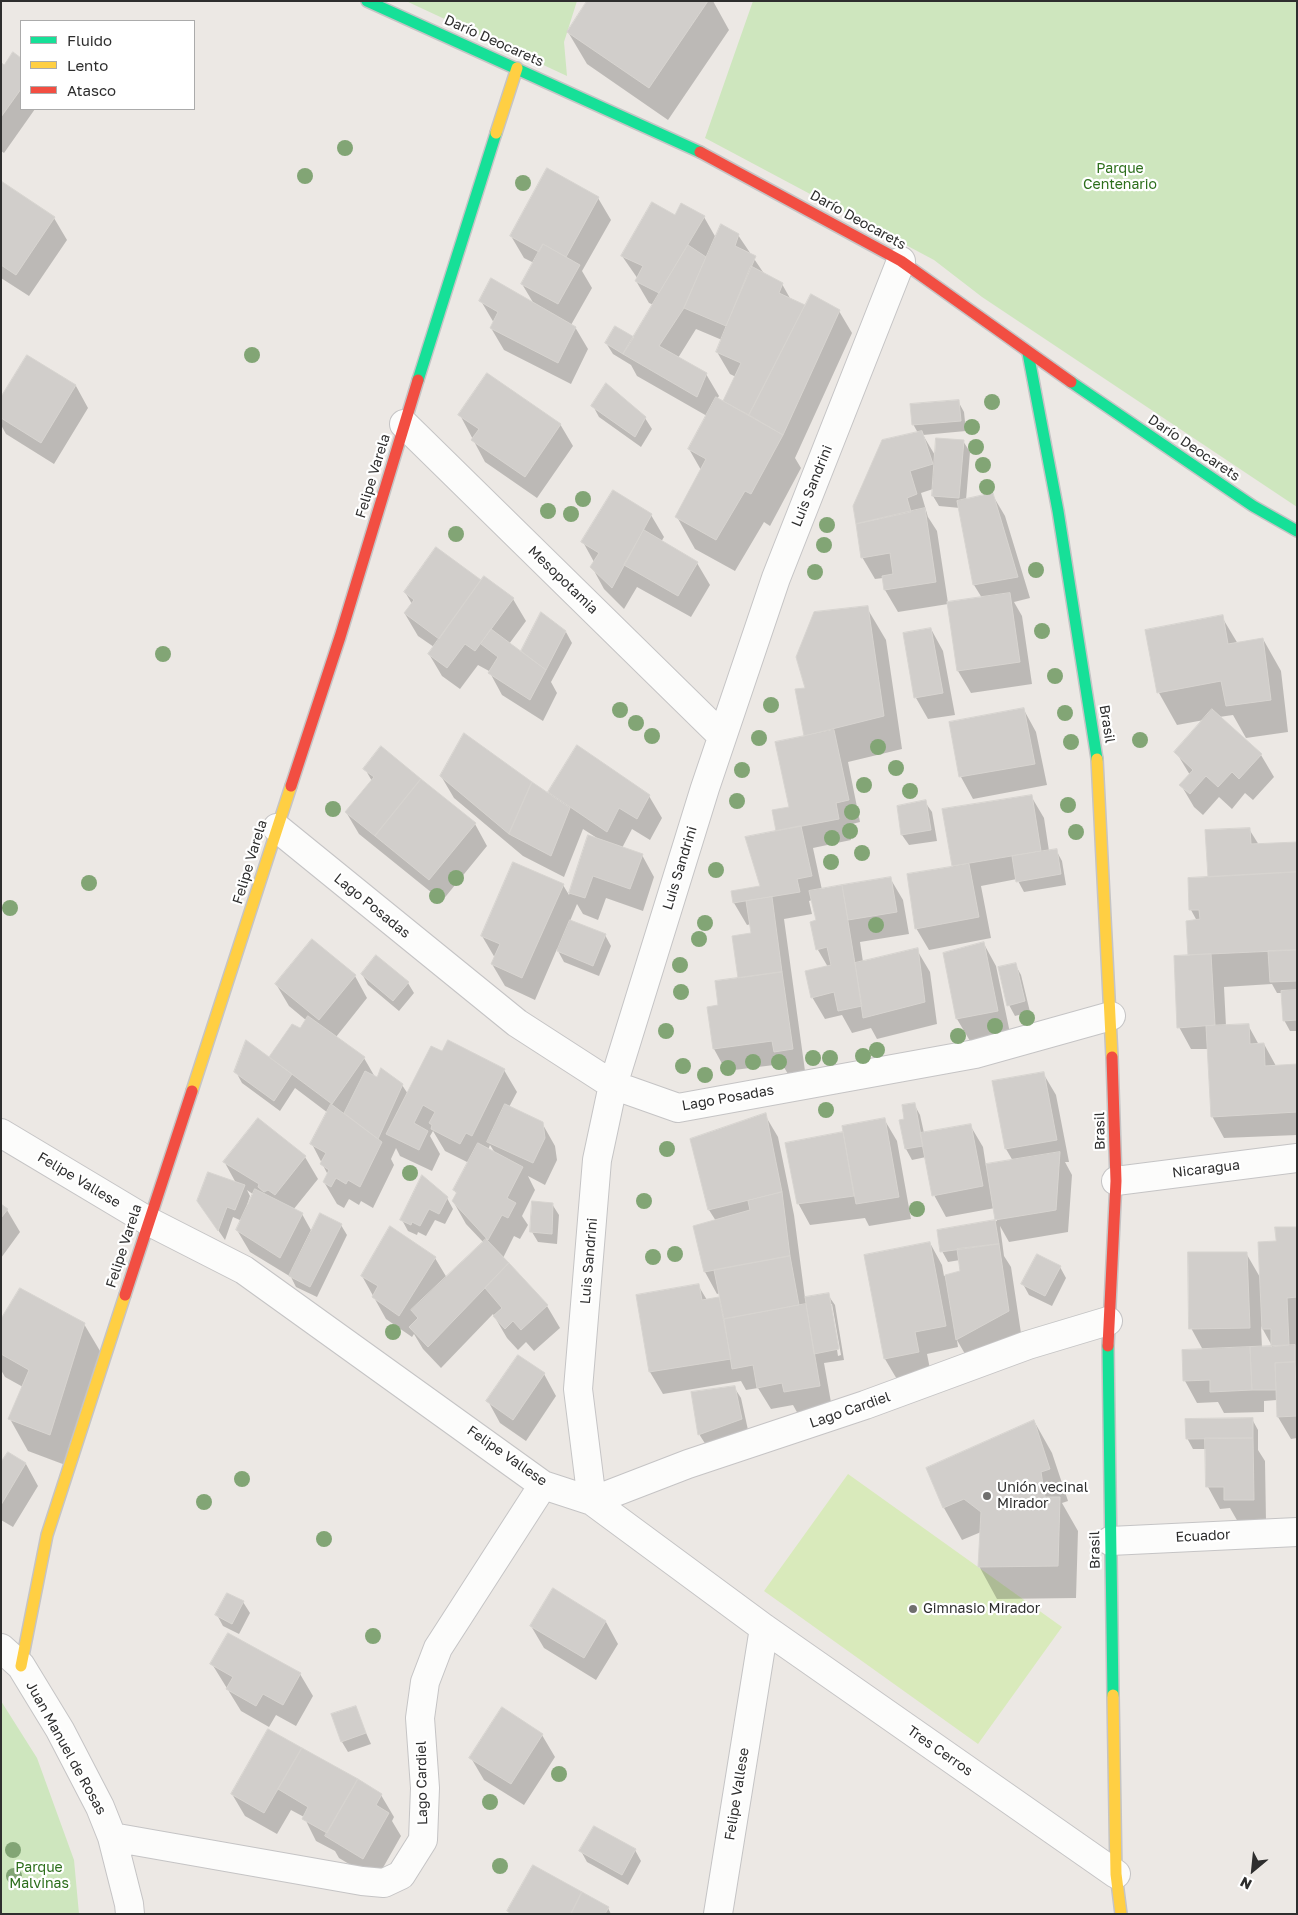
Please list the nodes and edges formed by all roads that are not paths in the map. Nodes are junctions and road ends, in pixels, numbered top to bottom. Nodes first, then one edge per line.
1 (367, 1) edge
2 (517, 68) junction
3 (902, 262) junction
4 (1028, 353) junction
5 (404, 424) junction
6 (1297, 531) edge
7 (722, 736) junction
8 (277, 828) junction
9 (1112, 1016) junction
10 (613, 1085) junction
11 (1, 1132) edge
12 (1297, 1158) edge
13 (1116, 1181) junction
14 (148, 1222) junction
15 (1108, 1321) junction
16 (544, 1485) junction
17 (592, 1501) junction
18 (1297, 1532) edge
19 (1110, 1541) junction
20 (764, 1628) junction
21 (1, 1648) edge
22 (21, 1666) junction
23 (112, 1837) junction
24 (1116, 1874) junction
25 (130, 1914) edge
26 (718, 1914) edge
27 (1121, 1914) edge

1 - 2 street, Darío Deocarets
2 - 3 street, Darío Deocarets
2 - 5 street, Felipe Varela
3 - 4 street, Darío Deocarets
3 - 7 street, Luis Sandrini
4 - 6 street, Darío Deocarets
4 - 9 street, Brasil
5 - 7 street, Mesopotamia
5 - 8 street, Felipe Varela
7 - 10 street, Luis Sandrini
8 - 10 street, Lago Posadas
8 - 14 street, Felipe Varela
9 - 10 street, Lago Posadas
9 - 13 street, Brasil
10 - 17 street, Luis Sandrini
11 - 14 street, Felipe Vallese
12 - 13 street, Nicaragua
13 - 15 street, Brasil
14 - 16 street, Felipe Vallese
14 - 22 street, Felipe Varela
15 - 17 street, Lago Cardiel
15 - 19 street, Brasil
16 - 17 street, Felipe Vallese
16 - 23 street, Lago Cardiel
17 - 20 street, Felipe Vallese
18 - 19 street, Ecuador
19 - 24 street, Brasil
20 - 24 street, Tres Cerros
20 - 26 street, Felipe Vallese
21 - 22 street, Juan Manuel de Rosas
22 - 23 street, Juan Manuel de Rosas
23 - 25 street, Juan Manuel de Rosas
24 - 27 street, Brasil

